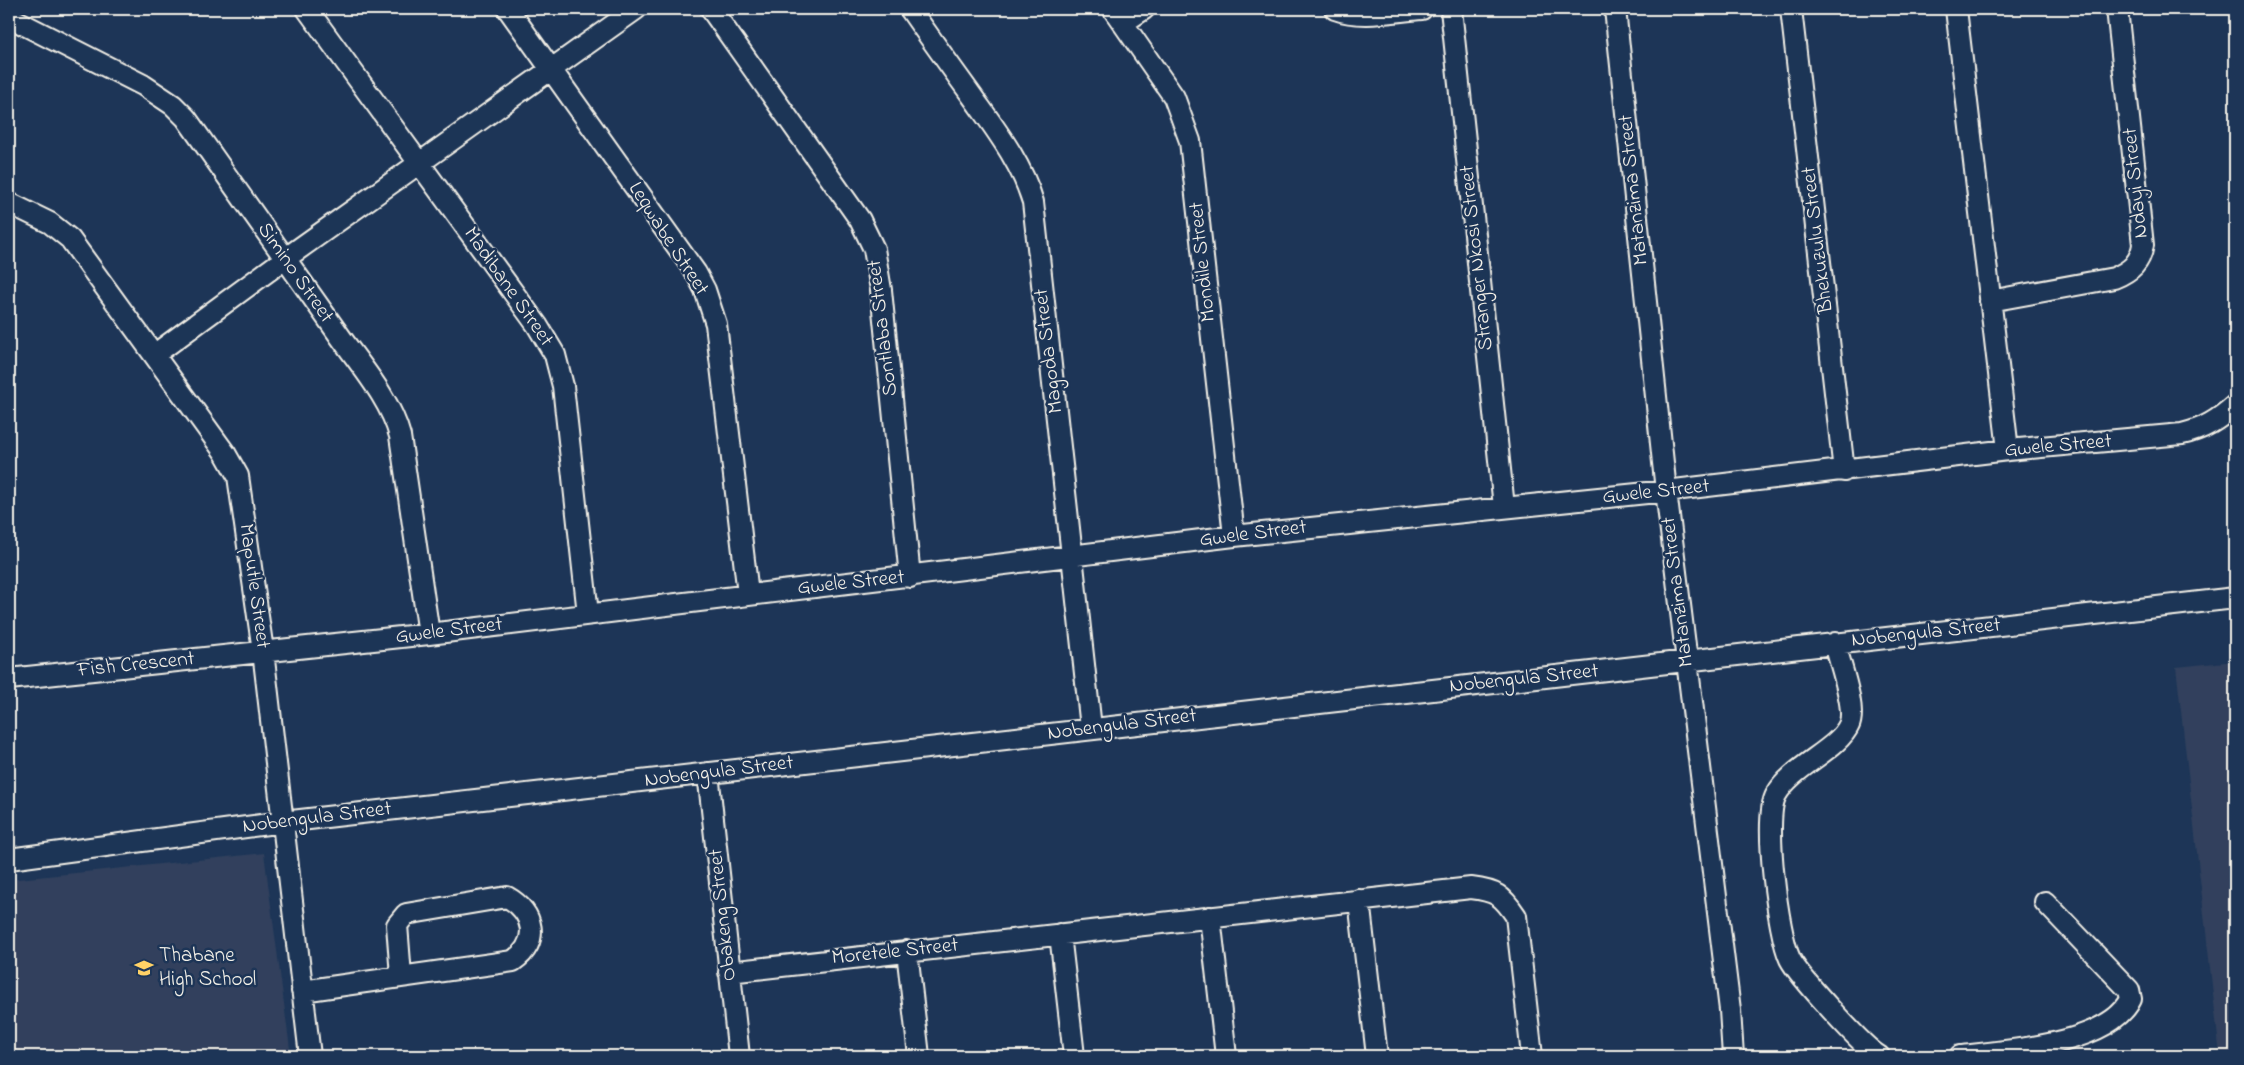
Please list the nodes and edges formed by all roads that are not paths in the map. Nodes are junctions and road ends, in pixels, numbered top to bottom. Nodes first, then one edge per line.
1 (307, 9) edge
2 (508, 9) edge
3 (636, 9) edge
4 (711, 9) edge
5 (910, 9) edge
6 (1144, 9) edge
7 (1335, 9) edge
8 (1422, 9) edge
9 (1451, 9) edge
10 (1615, 9) edge
11 (1791, 9) edge
12 (1956, 9) edge
13 (2117, 9) edge
14 (1118, 16) edge
15 (9, 17) edge
16 (552, 70) junction
17 (419, 163) junction
18 (9, 203) edge
19 (286, 258) junction
20 (1990, 301) junction
21 (154, 355) junction
22 (2235, 405) edge
23 (2008, 450) junction
24 (1844, 471) junction
25 (1666, 491) junction
26 (1504, 507) junction
27 (1234, 536) junction
28 (1073, 557) junction
29 (910, 577) junction
30 (748, 594) junction
31 (2235, 598) edge
32 (588, 614) junction
33 (429, 634) junction
34 (1834, 643) junction
35 (263, 651) junction
36 (1686, 660) junction
37 (9, 679) edge
38 (1091, 728) junction
39 (708, 773) junction
40 (283, 822) junction
41 (9, 859) edge
42 (1359, 900) junction
43 (2045, 902) dead end
44 (1210, 917) junction
45 (1060, 934) junction
46 (906, 951) junction
47 (730, 972) junction
48 (401, 976) junction
49 (302, 991) junction
50 (1376, 1050) edge
51 (310, 1056) edge
52 (739, 1056) edge
53 (919, 1056) edge
54 (1074, 1056) edge
55 (1226, 1056) edge
56 (1532, 1056) edge
57 (1733, 1056) edge
58 (1880, 1056) edge
59 (1960, 1056) edge

1 - 17 street, Madibane Street
2 - 16 street, Leqwabe Street
3 - 16 street
4 - 29 street, Sontlaba Street
5 - 28 street, Magoda Street
6 - 14 street
7 - 8 street
9 - 26 street, Stranger Nkosi Street
10 - 25 street, Matanzima Street
11 - 24 street, Bhekuzulu Street
12 - 20 street
13 - 20 street, Ndayi Street
14 - 27 street, Mondile Street
15 - 19 street, Simino Street
16 - 17 street
16 - 30 street, Leqwabe Street
17 - 19 street
17 - 32 street, Madibane Street
18 - 21 street, Maputle Street
19 - 21 street
19 - 33 street, Simino Street
20 - 23 street
21 - 35 street, Maputle Street
22 - 23 street, Gwele Street
23 - 24 street, Gwele Street
24 - 25 street, Gwele Street
25 - 26 street, Gwele Street
25 - 36 street, Matanzima Street
26 - 27 street, Gwele Street
27 - 28 street, Gwele Street
28 - 29 street, Gwele Street
28 - 38 street, Magoda Street
29 - 30 street, Gwele Street
30 - 32 street, Gwele Street
31 - 34 street, Nobengula Street
32 - 33 street, Gwele Street
33 - 35 street, Gwele Street
34 - 36 street, Nobengula Street
34 - 58 street
35 - 37 street, Fish Crescent
35 - 40 street, Maputle Street
36 - 38 street, Nobengula Street
36 - 57 street, Matanzima Street
38 - 39 street, Nobengula Street
39 - 40 street, Nobengula Street
39 - 47 street, Obakeng Street
40 - 41 street, Nobengula Street
40 - 49 street, Maputle Street
42 - 44 street, Moretele Street
42 - 50 street
42 - 56 street, Moretele Street
43 - 59 street
44 - 45 street, Moretele Street
44 - 55 street
45 - 46 street, Moretele Street
45 - 54 street
46 - 47 street, Moretele Street
46 - 53 street
47 - 52 street, Obakeng Street
48 - 48 street
48 - 49 street
49 - 51 street, Maputle Street

